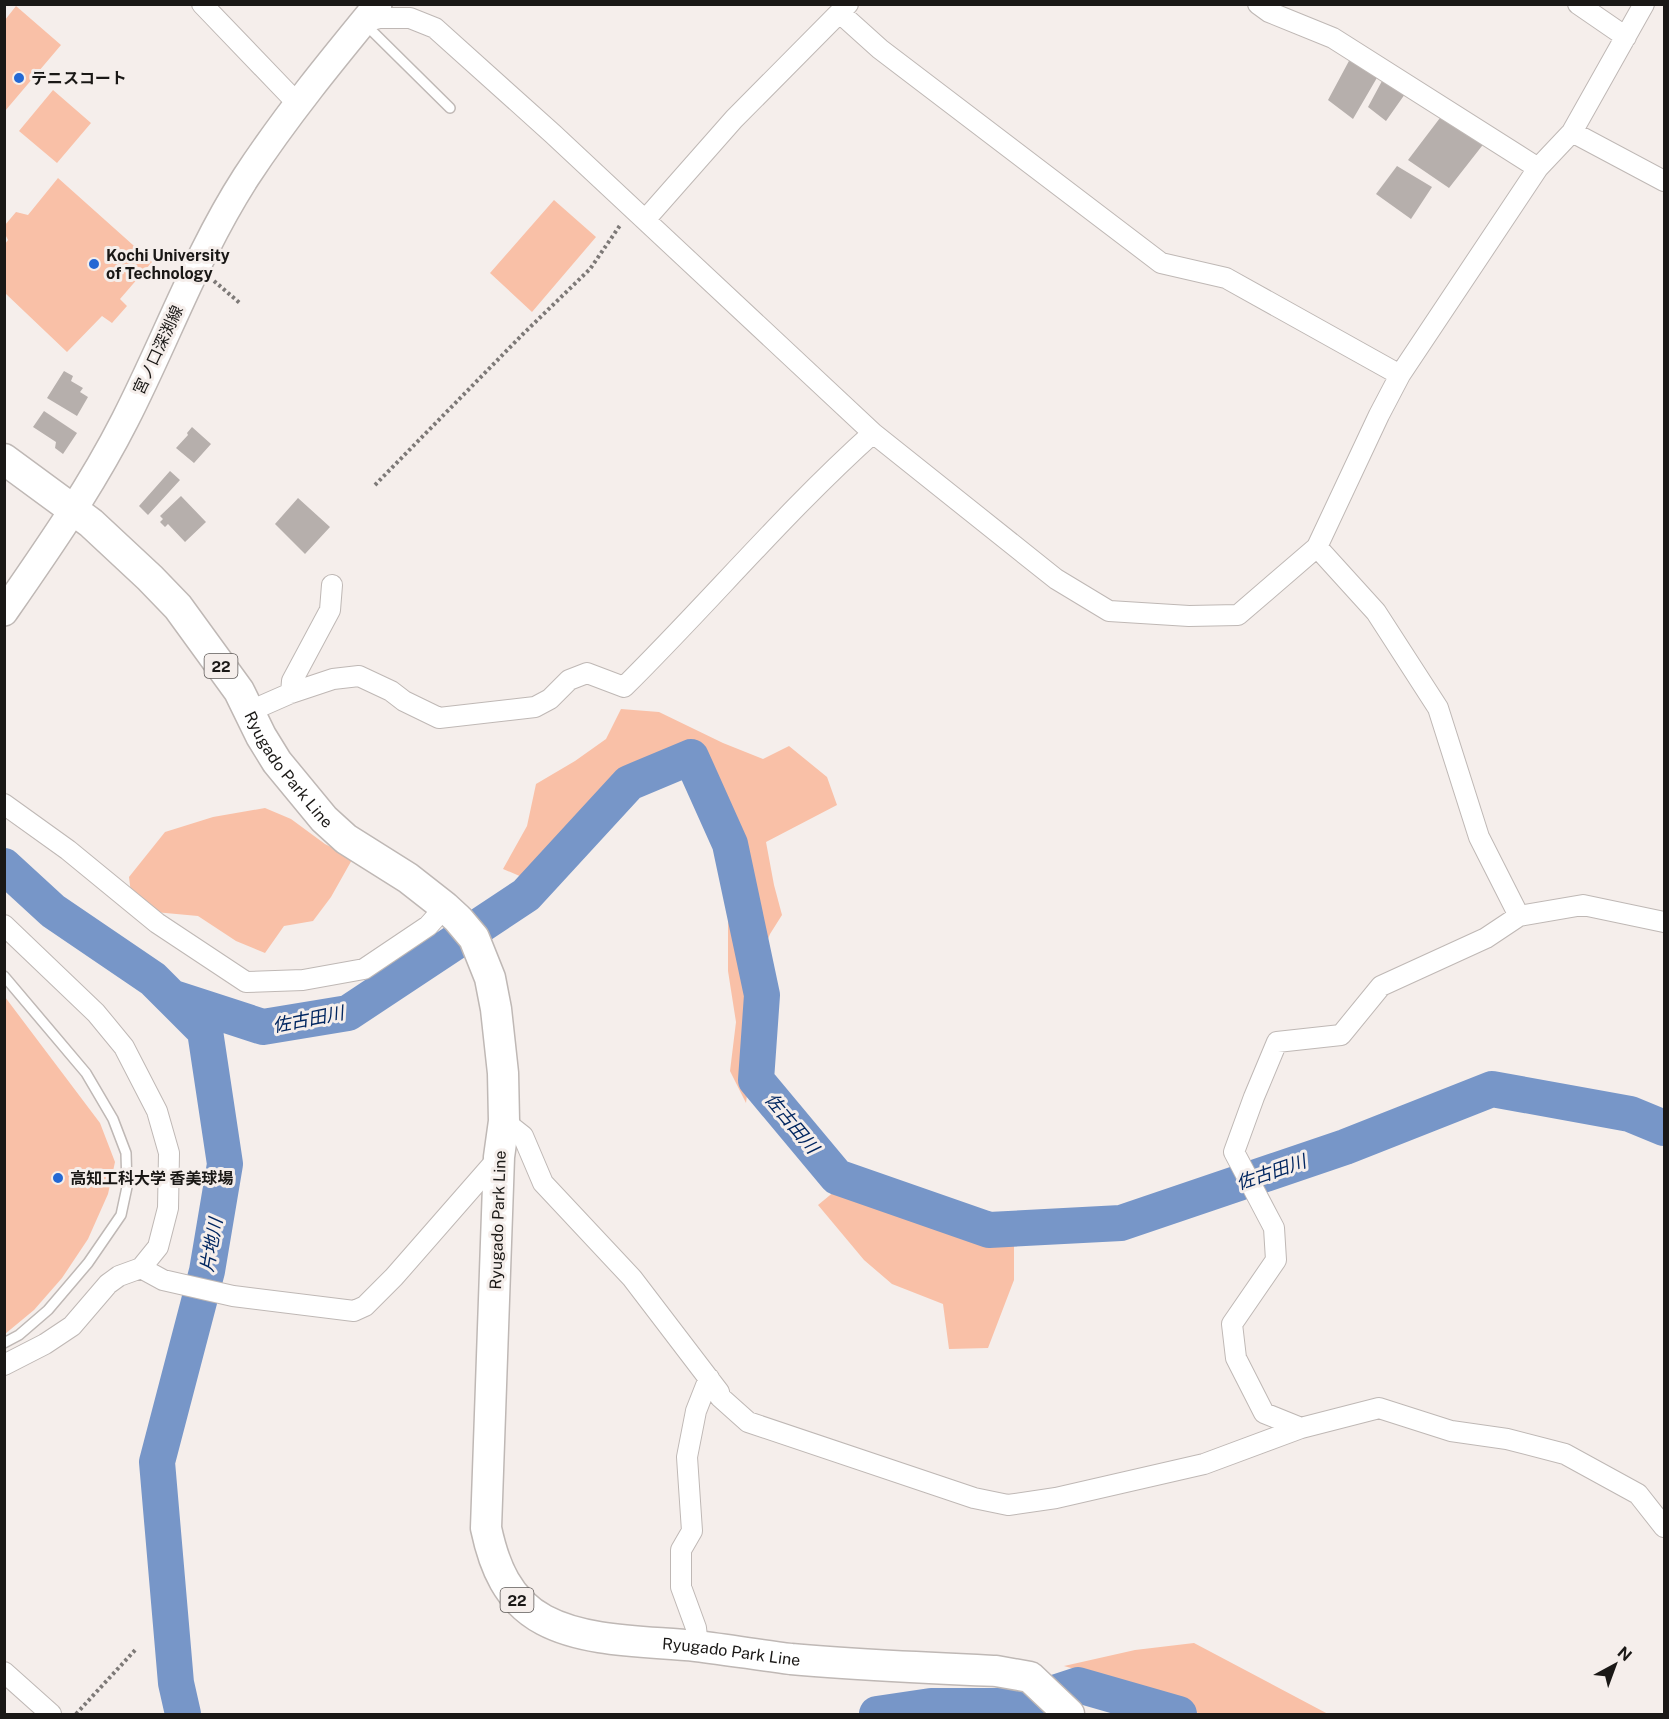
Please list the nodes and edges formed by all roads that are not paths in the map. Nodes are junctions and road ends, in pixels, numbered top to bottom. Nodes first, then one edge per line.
1 (202, 4) edge
2 (1258, 4) edge
3 (1578, 4) edge
4 (1644, 4) edge
5 (844, 8) edge
6 (371, 14) edge
7 (1626, 37) junction
8 (298, 104) junction
9 (450, 108) dead end
10 (1572, 132) junction
11 (1538, 168) junction
12 (1665, 181) edge
13 (639, 214) junction
14 (1400, 375) junction
15 (873, 433) junction
16 (4, 459) edge
17 (72, 510) junction
18 (1317, 547) junction
19 (333, 585) dead end
20 (4, 612) edge
21 (291, 693) junction
22 (250, 711) junction
23 (4, 804) edge
24 (451, 913) junction
25 (1519, 916) junction
26 (1665, 922) edge
27 (4, 925) edge
28 (4, 976) edge
29 (504, 1121) junction
30 (500, 1157) junction
31 (141, 1268) junction
32 (4, 1343) edge
33 (4, 1365) edge
34 (709, 1378) junction
35 (1301, 1428) junction
36 (1665, 1527) edge
37 (698, 1646) junction
38 (4, 1672) edge
39 (1067, 1713) edge
40 (51, 1714) edge

1 - 8 street
2 - 11 street
3 - 7 street
4 - 7 street
5 - 13 street
5 - 14 street
6 - 8 main road, 宮ノ口深渕線
6 - 9 lane
6 - 13 street
7 - 10 street
8 - 17 main road, 宮ノ口深渕線
10 - 11 street
10 - 12 street
11 - 14 street
13 - 15 street
14 - 18 street
15 - 18 street
15 - 21 street
16 - 17 main road, Ryugado Park Line / 22
17 - 20 main road, 宮ノ口深渕線
17 - 22 main road, Ryugado Park Line / 22
18 - 25 street
19 - 21 street
21 - 22 street
22 - 24 main road, Ryugado Park Line / 22
23 - 24 street
24 - 29 main road, Ryugado Park Line / 22
25 - 26 street
25 - 35 street
27 - 31 street
28 - 32 lane
29 - 30 main road, Ryugado Park Line / 22
29 - 34 street
30 - 31 street
30 - 37 main road, Ryugado Park Line / 22
31 - 33 street
34 - 35 street
34 - 37 street
35 - 36 street
37 - 39 main road, Ryugado Park Line / 22
38 - 40 street

